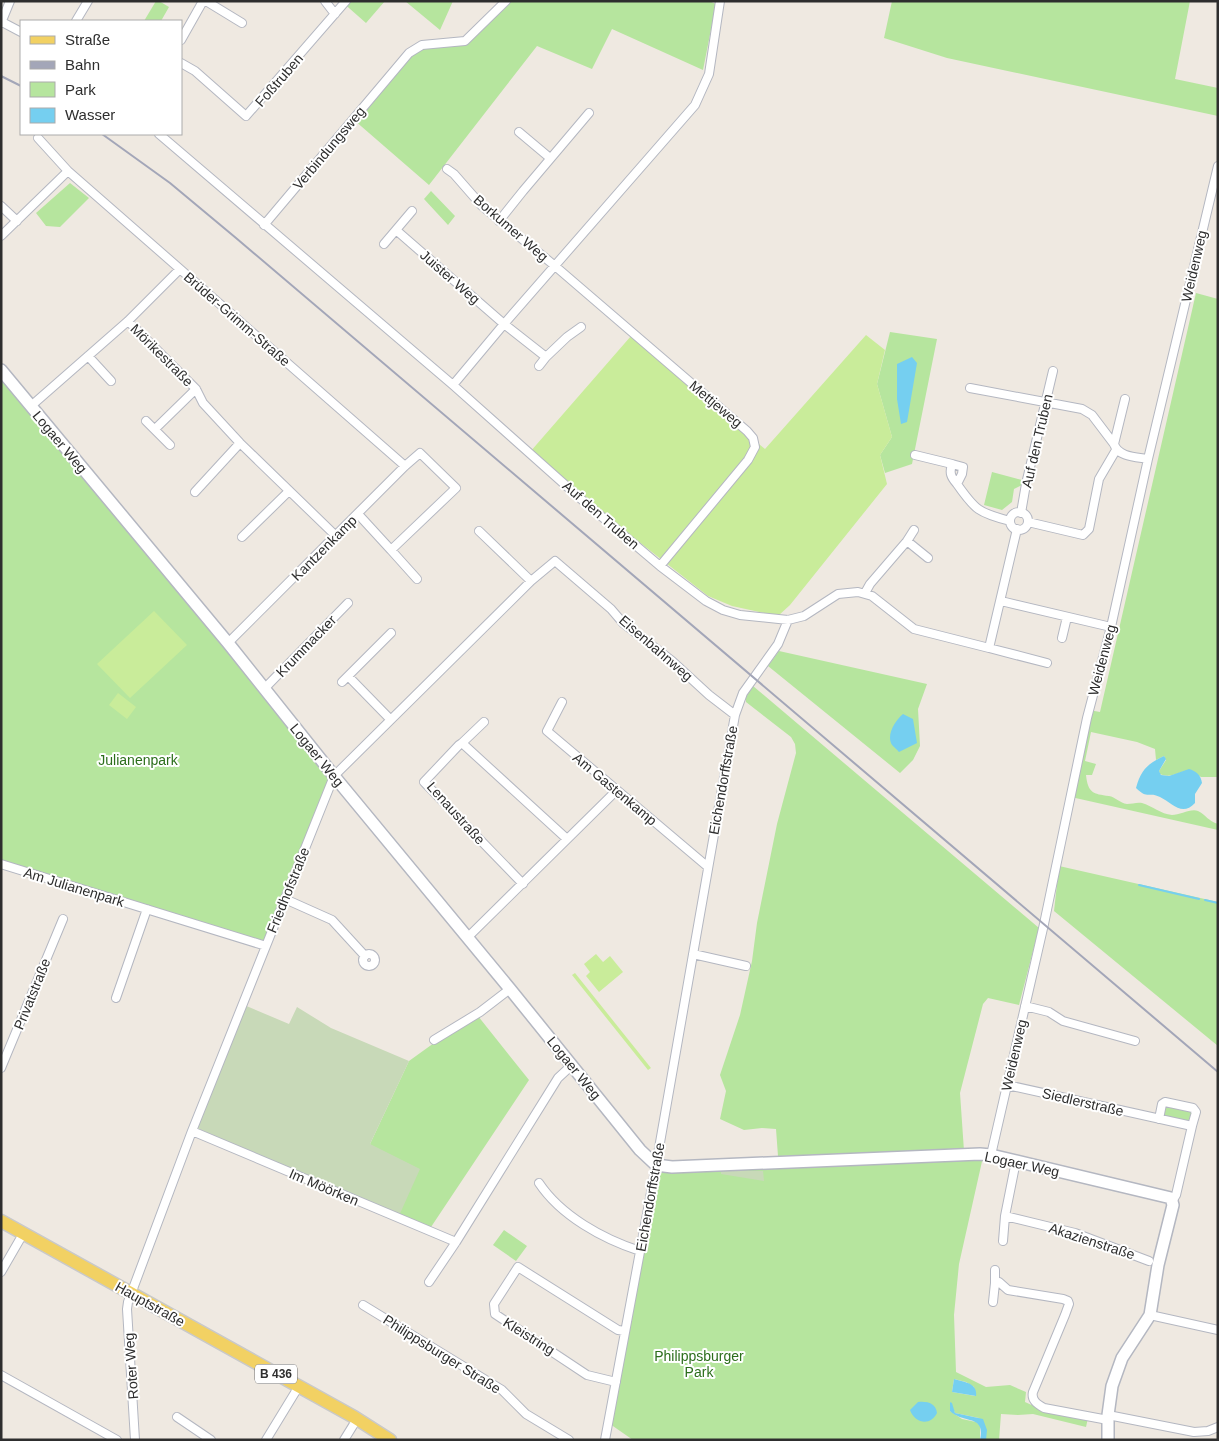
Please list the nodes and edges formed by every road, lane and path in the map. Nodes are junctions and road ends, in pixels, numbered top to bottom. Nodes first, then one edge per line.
1 (10, 1) edge
2 (88, 1) edge
3 (205, 1) edge
4 (325, 1) edge
5 (346, 1) edge
6 (506, 1) edge
7 (720, 1) edge
8 (335, 14) junction
9 (77, 20) edge
10 (1, 22) edge
11 (242, 23) dead end
12 (20, 32) edge
13 (182, 38) edge
14 (182, 64) edge
15 (589, 112) dead end
16 (519, 132) dead end
17 (160, 135) edge
18 (38, 138) dead end
19 (550, 158) junction
20 (1218, 166) edge
21 (447, 169) dead end
22 (68, 171) junction
23 (1, 206) edge
24 (412, 212) dead end
25 (17, 221) junction
26 (499, 221) junction
27 (264, 225) junction
28 (396, 230) junction
29 (1, 236) edge
30 (384, 244) dead end
31 (555, 266) junction
32 (180, 269) junction
33 (128, 321) junction
34 (504, 324) junction
35 (581, 327) dead end
36 (88, 356) junction
37 (546, 357) junction
38 (539, 366) dead end
39 (1, 370) edge
40 (1053, 370) dead end
41 (111, 380) dead end
42 (453, 385) junction
43 (970, 388) dead end
44 (196, 389) junction
45 (1126, 399) dead end
46 (1046, 403) junction
47 (31, 406) junction
48 (146, 421) dead end
49 (155, 430) junction
50 (240, 443) junction
51 (170, 445) dead end
52 (1115, 447) junction
53 (914, 455) dead end
54 (1148, 459) junction
55 (405, 466) junction
56 (195, 492) dead end
57 (289, 492) junction
58 (1021, 512) junction
59 (358, 514) junction
60 (1010, 521) junction
61 (1028, 522) junction
62 (479, 530) dead end
63 (914, 530) dead end
64 (1017, 530) junction
65 (336, 536) junction
66 (242, 538) dead end
67 (907, 541) junction
68 (391, 550) junction
69 (928, 558) dead end
70 (555, 561) joint
71 (660, 566) junction
72 (417, 579) dead end
73 (531, 581) junction
74 (865, 593) junction
75 (1001, 602) junction
76 (348, 603) dead end
77 (1067, 617) junction
78 (788, 620) junction
79 (1111, 627) junction
80 (392, 632) dead end
81 (1062, 638) dead end
82 (228, 643) junction
83 (989, 648) junction
84 (1047, 662) dead end
85 (264, 689) junction
86 (562, 702) dead end
87 (735, 714) junction
88 (390, 718) junction
89 (484, 722) dead end
90 (462, 743) junction
91 (334, 776) junction
92 (617, 790) junction
93 (567, 839) junction
94 (1, 864) edge
95 (708, 867) junction
96 (523, 884) junction
97 (284, 898) junction
98 (147, 909) junction
99 (63, 919) dead end
100 (467, 938) junction
101 (266, 946) junction
102 (693, 954) junction
103 (365, 956) dead end
104 (746, 966) dead end
105 (510, 989) junction
106 (116, 998) dead end
107 (1025, 1006) junction
108 (434, 1040) dead end
109 (1135, 1041) dead end
110 (572, 1065) junction
111 (1, 1068) edge
112 (1007, 1085) junction
113 (1159, 1119) junction
114 (1192, 1126) junction
115 (192, 1131) junction
116 (992, 1155) junction
117 (1016, 1161) junction
118 (656, 1164) junction
119 (539, 1183) dead end
120 (1173, 1200) junction
121 (1005, 1216) junction
122 (1, 1221) edge
123 (23, 1234) junction
124 (1002, 1241) dead end
125 (456, 1242) junction
126 (640, 1251) junction
127 (1149, 1261) dead end
128 (995, 1270) dead end
129 (1, 1272) edge
130 (429, 1282) dead end
131 (994, 1283) junction
132 (1008, 1290) junction
133 (132, 1293) junction
134 (995, 1293) junction
135 (993, 1302) dead end
136 (363, 1305) dead end
137 (1150, 1315) junction
138 (1218, 1330) edge
139 (625, 1331) junction
140 (1, 1375) edge
141 (616, 1382) junction
142 (299, 1386) junction
143 (177, 1417) dead end
144 (1108, 1417) junction
145 (357, 1419) junction
146 (1218, 1427) edge
147 (117, 1440) edge
148 (135, 1440) edge
149 (210, 1440) edge
150 (266, 1440) edge
151 (344, 1440) edge
152 (390, 1440) edge
153 (569, 1440) edge
154 (605, 1440) edge
155 (1108, 1440) edge

1 - 10 street
2 - 9 street
3 - 11 street
3 - 13 street
4 - 8 street
5 - 8 street, Foßtruben
6 - 27 street, Verbindungsweg
7 - 31 street
8 - 14 street, Foßtruben
10 - 12 street
15 - 19 street
16 - 19 street
17 - 27 street
18 - 22 street, Brüder-Grimm-Straße
19 - 26 street
20 - 54 street, Weidenweg
21 - 26 street, Borkumer Weg
22 - 25 street
22 - 32 street, Brüder-Grimm-Straße
23 - 25 street
24 - 28 street
25 - 29 street
26 - 31 street, Borkumer Weg
27 - 42 street, Auf den Truben
28 - 30 street
28 - 34 street, Juister Weg
31 - 34 street
31 - 71 street, Mettjeweg
32 - 33 street
32 - 55 street, Brüder-Grimm-Straße
33 - 36 street
33 - 44 street, Mörikestraße
34 - 37 street, Juister Weg
34 - 42 street
35 - 37 street
36 - 41 street
36 - 47 street
37 - 38 street
39 - 47 street, Logaer Weg
40 - 46 street, Auf den Truben
42 - 71 street, Auf den Truben
43 - 46 street
44 - 49 street, Mörikestraße
44 - 50 street, Mörikestraße
45 - 52 street
46 - 52 street
46 - 58 street, Auf den Truben
47 - 82 street, Logaer Weg
48 - 49 street
49 - 51 street
50 - 56 street
50 - 57 street, Mörikestraße
52 - 54 street
52 - 61 street
53 - 60 street
54 - 79 street, Weidenweg
55 - 59 street, Kantzenkamp
55 - 68 street, Kantzenkamp
57 - 65 street, Mörikestraße
57 - 66 street
58 - 60 street
58 - 61 street
59 - 65 street, Kantzenkamp
59 - 68 street
60 - 64 street
61 - 64 street
62 - 73 street
63 - 67 street
64 - 75 street
65 - 82 street, Kantzenkamp
67 - 69 street
67 - 74 street
68 - 72 street
70 - 73 street, Friedhofstraße
70 - 87 street, Eisenbahnweg
71 - 78 street, Auf den Truben
73 - 88 street, Friedhofstraße
74 - 78 street, Auf den Truben
74 - 83 street
75 - 77 street
75 - 83 street
76 - 85 street, Krummacker
77 - 79 street
77 - 81 street
78 - 87 street, Eichendorffstraße
79 - 107 street, Weidenweg
80 - 88 street
82 - 85 street, Logaer Weg
83 - 84 street
85 - 91 street, Logaer Weg
86 - 92 street, Am Gastenkamp
87 - 95 street, Eichendorffstraße
88 - 91 street, Friedhofstraße
89 - 90 street, Lenaustraße
90 - 93 street
90 - 96 street, Lenaustraße
91 - 97 street, Friedhofstraße
91 - 100 street, Logaer Weg
92 - 93 street
92 - 95 street, Am Gastenkamp
93 - 96 street
94 - 98 street, Am Julianenpark
95 - 102 street, Eichendorffstraße
96 - 100 street
97 - 101 street, Friedhofstraße
97 - 103 street
98 - 101 street, Am Julianenpark
98 - 106 street
99 - 111 street, Privatstraße
100 - 105 street, Logaer Weg
101 - 115 street, Friedhofstraße
102 - 104 street
102 - 118 street, Eichendorffstraße
105 - 108 street
105 - 110 street, Logaer Weg
107 - 109 street
107 - 112 street, Weidenweg
110 - 118 street, Logaer Weg
110 - 125 street
112 - 113 street, Siedlerstraße
112 - 116 street, Weidenweg
113 - 114 street, Siedlerstraße
113 - 114 street
114 - 120 street
115 - 125 street, Im Möörken
115 - 133 street, Friedhofstraße
116 - 117 street, Logaer Weg
116 - 118 street, Logaer Weg
117 - 120 street, Logaer Weg
117 - 121 street
118 - 126 street, Eichendorffstraße
119 - 126 street
120 - 137 street
121 - 124 street
121 - 127 street, Akazienstraße
122 - 123 main road, Hauptstraße / B 436
123 - 129 street
123 - 133 main road, Hauptstraße / B 436
125 - 130 street
126 - 139 street, Eichendorffstraße
128 - 131 street
131 - 132 street
131 - 134 street
132 - 134 street
132 - 144 street
133 - 142 main road, Hauptstraße / B 436
133 - 148 street, Roter Weg
134 - 135 street
136 - 153 street, Philippsburger Straße
137 - 138 street
137 - 144 street
139 - 141 street, Eichendorffstraße
139 - 141 street, Kleistring
140 - 147 street
141 - 154 street, Eichendorffstraße
142 - 145 main road, Hauptstraße / B 436
142 - 150 street
143 - 149 street
144 - 146 street
144 - 155 street
145 - 151 street
145 - 152 main road, Hauptstraße / B 436

